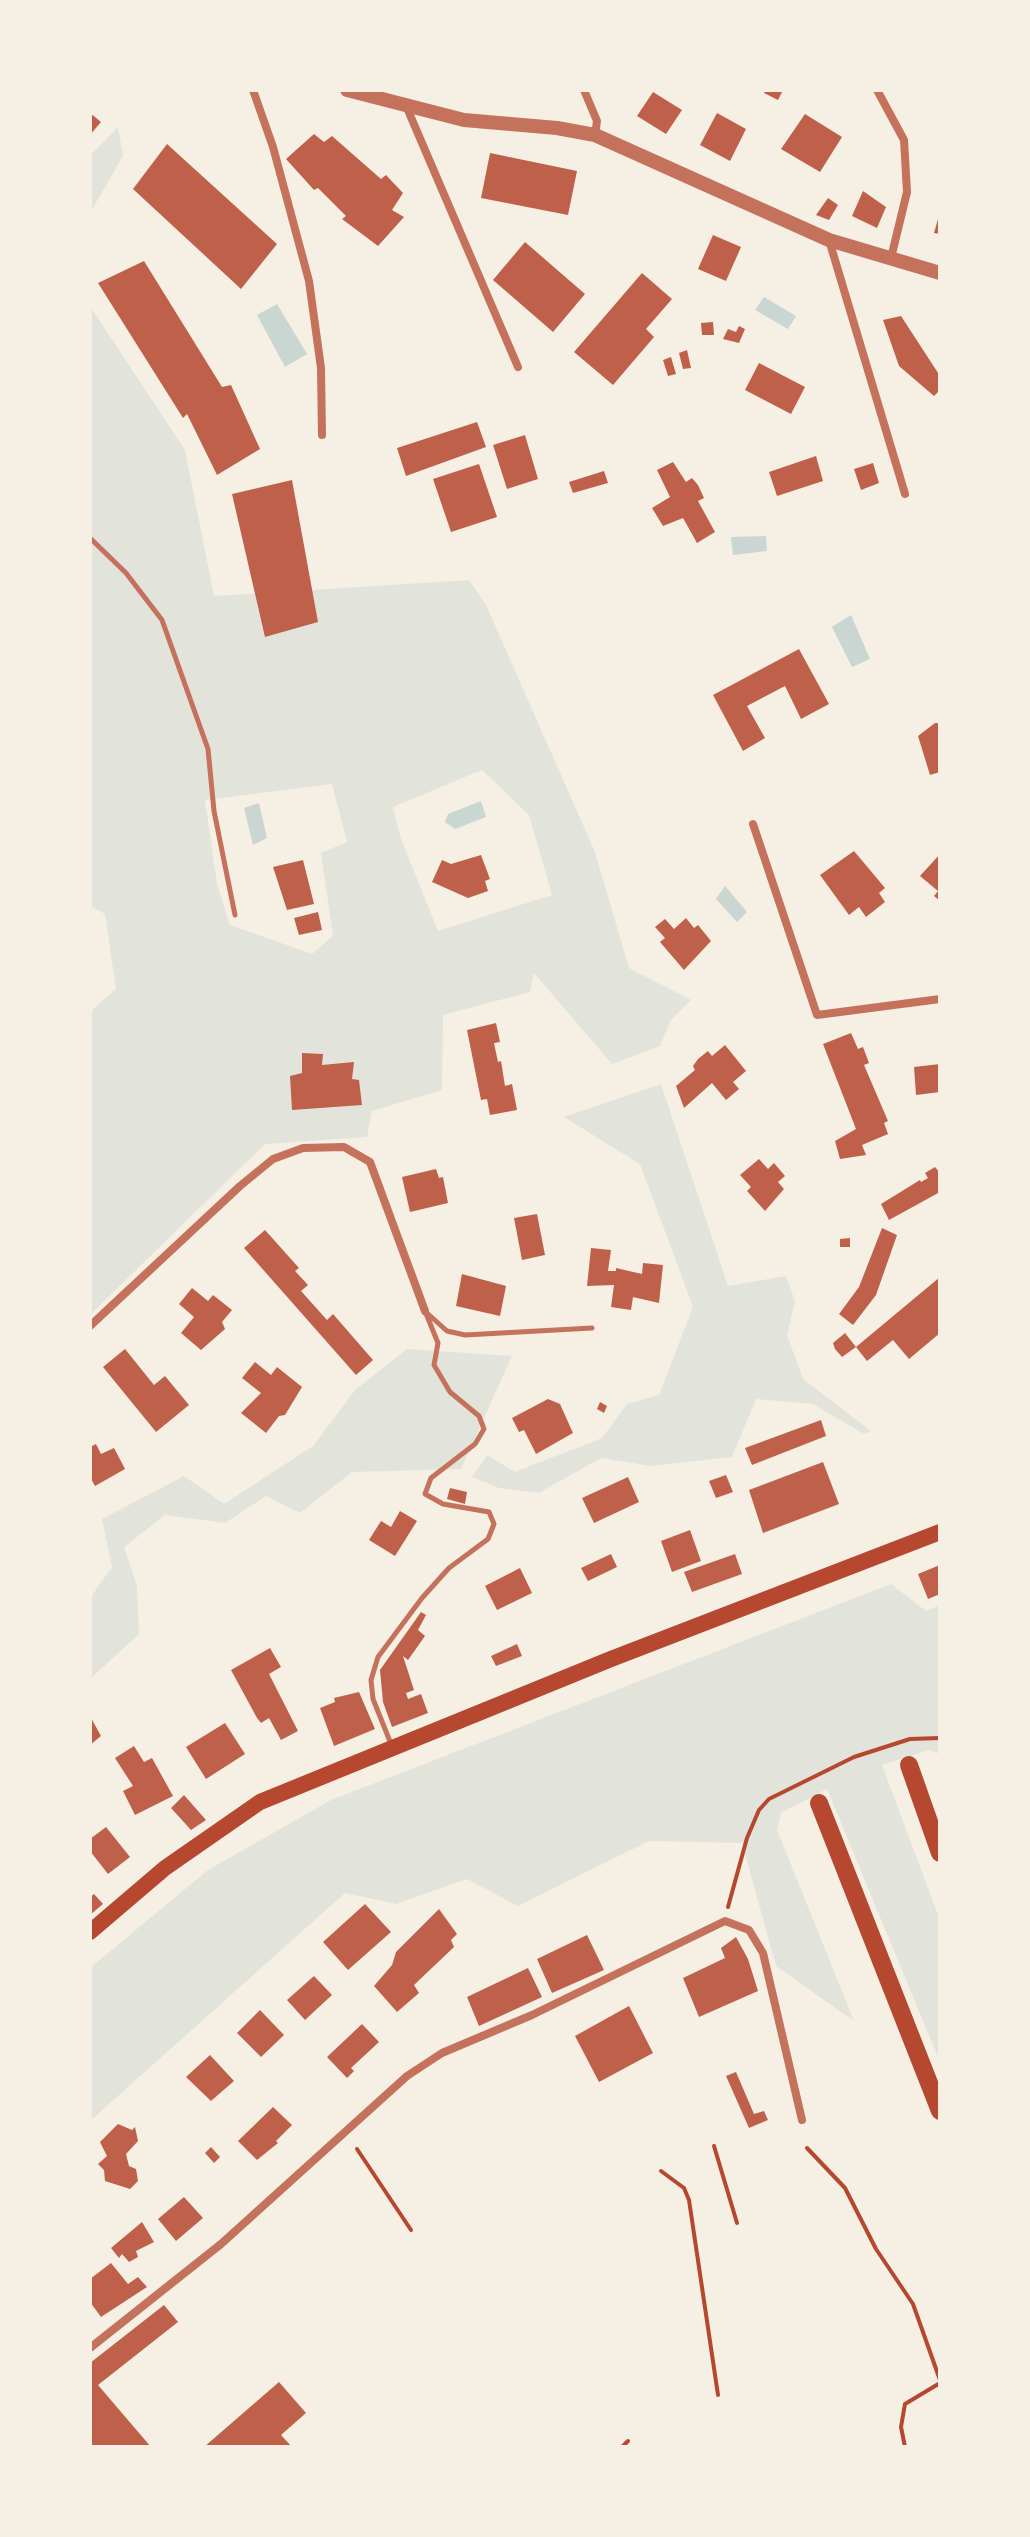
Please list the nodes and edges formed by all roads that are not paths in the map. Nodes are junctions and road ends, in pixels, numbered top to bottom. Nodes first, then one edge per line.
1 (253, 90) edge
2 (347, 90) edge
3 (584, 90) edge
4 (877, 90) edge
5 (407, 108) junction
6 (595, 135) junction
7 (829, 240) junction
8 (891, 258) junction
9 (940, 273) edge
10 (518, 367) dead end
11 (322, 435) dead end
12 (905, 494) dead end
13 (90, 538) edge
14 (753, 824) dead end
15 (235, 915) dead end
16 (940, 999) edge
17 (425, 1311) junction
18 (90, 1326) edge
19 (592, 1328) dead end
20 (940, 1532) edge
21 (392, 1748) junction
22 (909, 1765) dead end
23 (819, 1803) dead end
24 (940, 1853) edge
25 (90, 1932) edge
26 (940, 2111) edge
27 (802, 2120) dead end
28 (90, 2348) edge

1 - 11 street
2 - 5 street
3 - 6 street
4 - 8 street
5 - 6 street
5 - 10 street
6 - 7 street
7 - 8 street
7 - 12 street
8 - 9 street
13 - 15 lane
14 - 16 street
17 - 18 street
17 - 19 lane
17 - 21 lane
20 - 21 main road
21 - 25 main road
22 - 24 highway
23 - 26 highway
27 - 28 street

